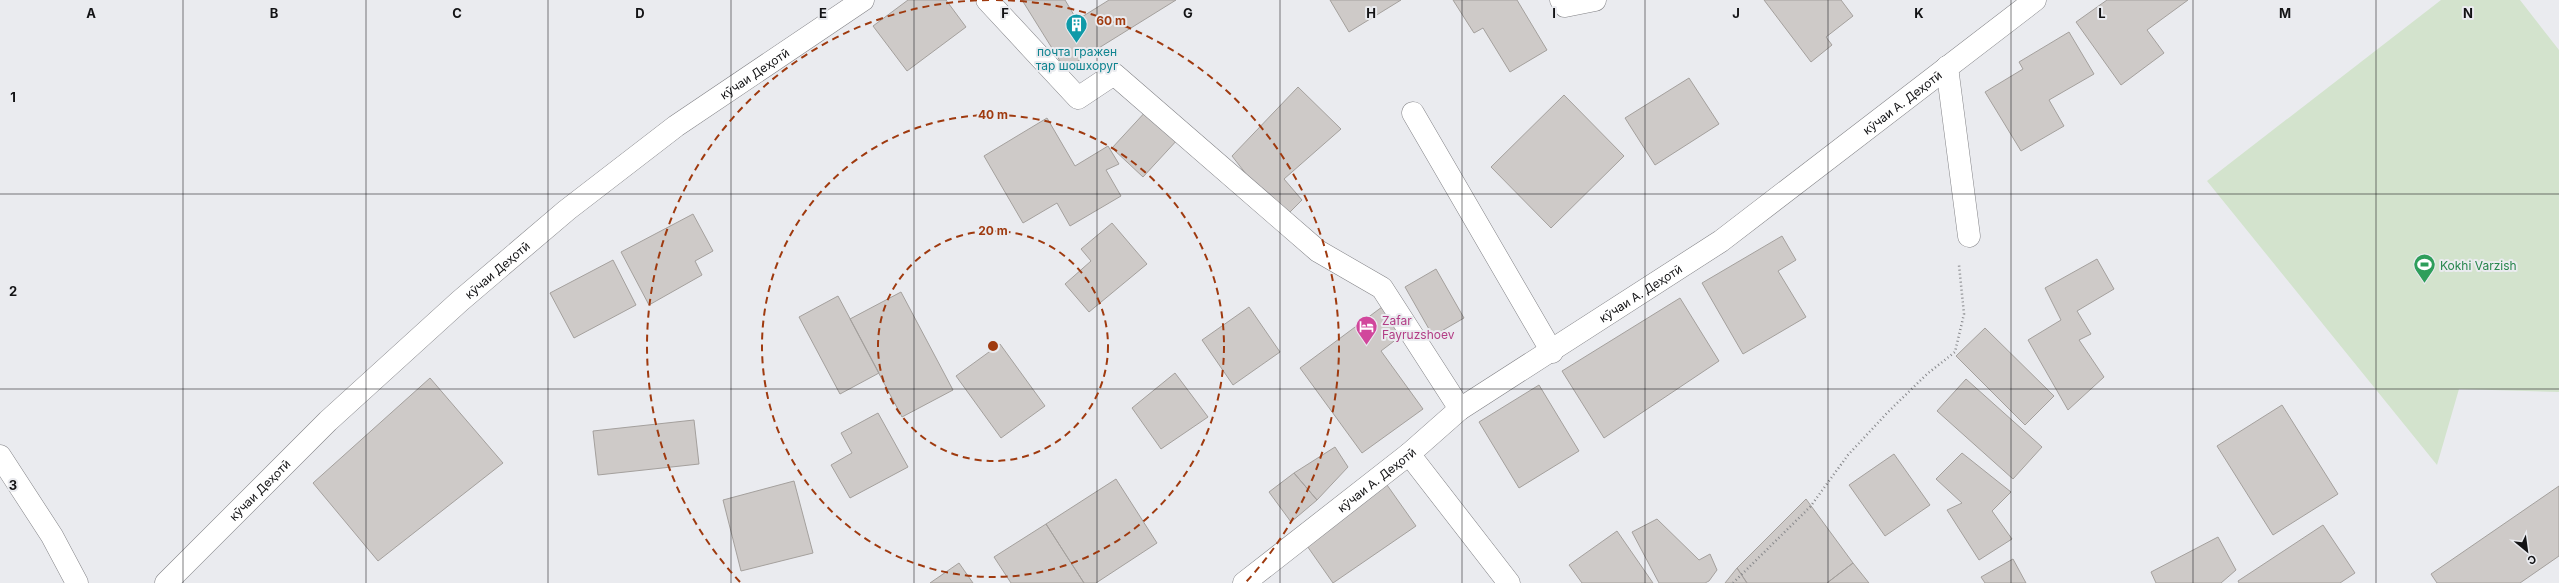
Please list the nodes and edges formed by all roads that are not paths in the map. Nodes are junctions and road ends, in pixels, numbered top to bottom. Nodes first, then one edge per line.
1 (863, 0) edge
2 (988, 0) edge
3 (1561, 0) edge
4 (1595, 0) edge
5 (2035, 0) edge
6 (1947, 67) junction
7 (1412, 113) dead end
8 (1969, 236) road end
9 (1552, 352) junction
10 (1460, 409) junction
11 (1409, 454) junction
12 (0, 456) edge
13 (77, 583) edge
14 (166, 583) edge
15 (1244, 583) edge
16 (1509, 583) edge

1 - 14 street, кӯчаи Деҳотӣ
2 - 10 street
3 - 4 street
5 - 6 street, кӯчаи А. Деҳотӣ
6 - 8 street
6 - 9 street, кӯчаи А. Деҳотӣ
7 - 9 street
9 - 10 street, кӯчаи А. Деҳотӣ
10 - 11 street, кӯчаи А. Деҳотӣ
11 - 15 street, кӯчаи А. Деҳотӣ
11 - 16 street
12 - 13 street

